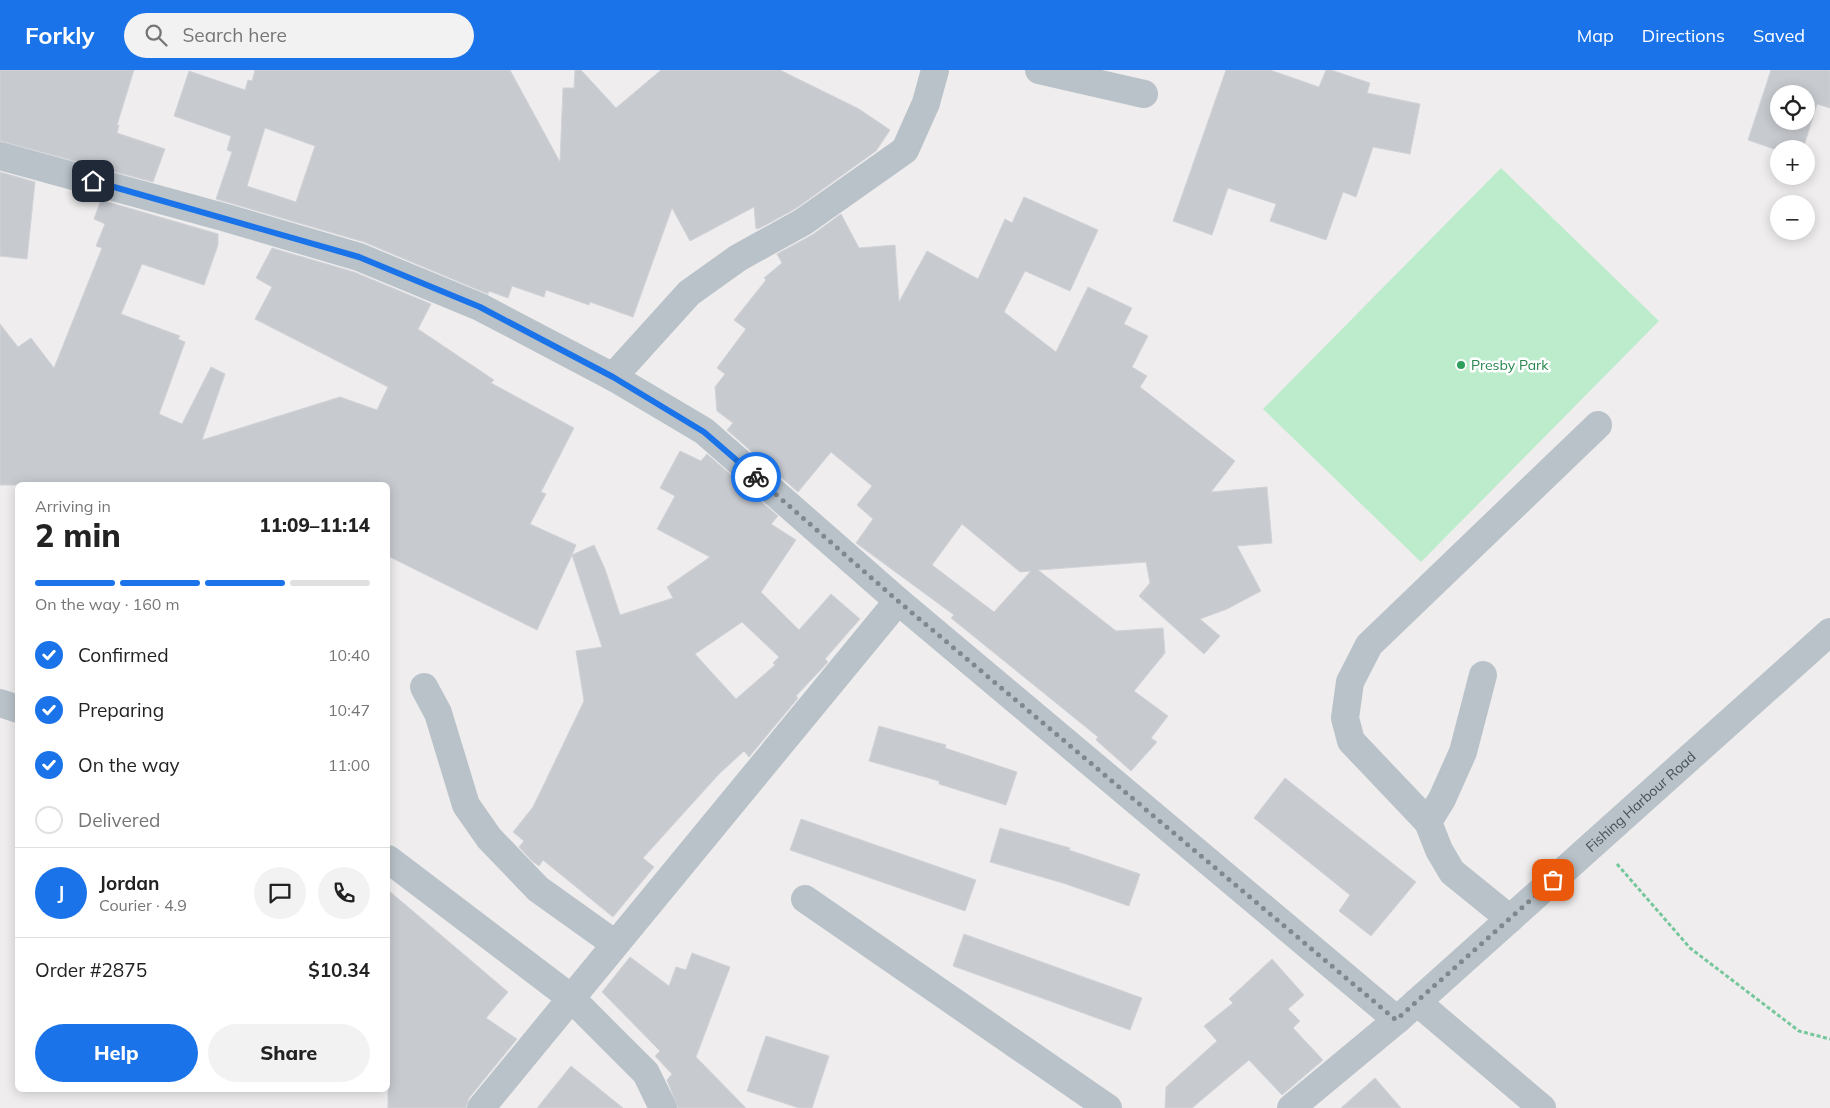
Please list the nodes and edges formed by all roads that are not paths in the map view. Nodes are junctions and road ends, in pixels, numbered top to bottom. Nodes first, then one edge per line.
1 (935, 70) edge
2 (1039, 70) edge
3 (1144, 94) dead end
4 (0, 156) edge
5 (613, 377) junction
6 (1598, 425) dead end
7 (898, 601) junction
8 (1830, 632) edge
9 (1483, 675) dead end
10 (424, 688) dead end
11 (0, 703) edge
12 (15, 708) edge
13 (1428, 822) junction
14 (390, 861) edge
15 (805, 900) dead end
16 (1510, 919) junction
17 (615, 944) junction
18 (571, 998) junction
19 (1417, 1002) junction
20 (1396, 1020) junction
21 (481, 1108) edge
22 (663, 1108) edge
23 (1108, 1108) edge
24 (1291, 1108) edge
25 (1542, 1108) edge

1 - 5 street
2 - 3 street
4 - 5 street
5 - 7 street
6 - 13 street
7 - 17 street
7 - 20 street
8 - 16 street, Fishing Harbour Road
9 - 13 street
10 - 17 street
11 - 12 street
13 - 16 street
14 - 18 street
15 - 23 street
16 - 19 street, Fishing Harbour Road
17 - 18 street
18 - 21 street
18 - 22 street
19 - 20 street, Fishing Harbour Road
19 - 25 street
20 - 24 street, Fishing Harbour Road

